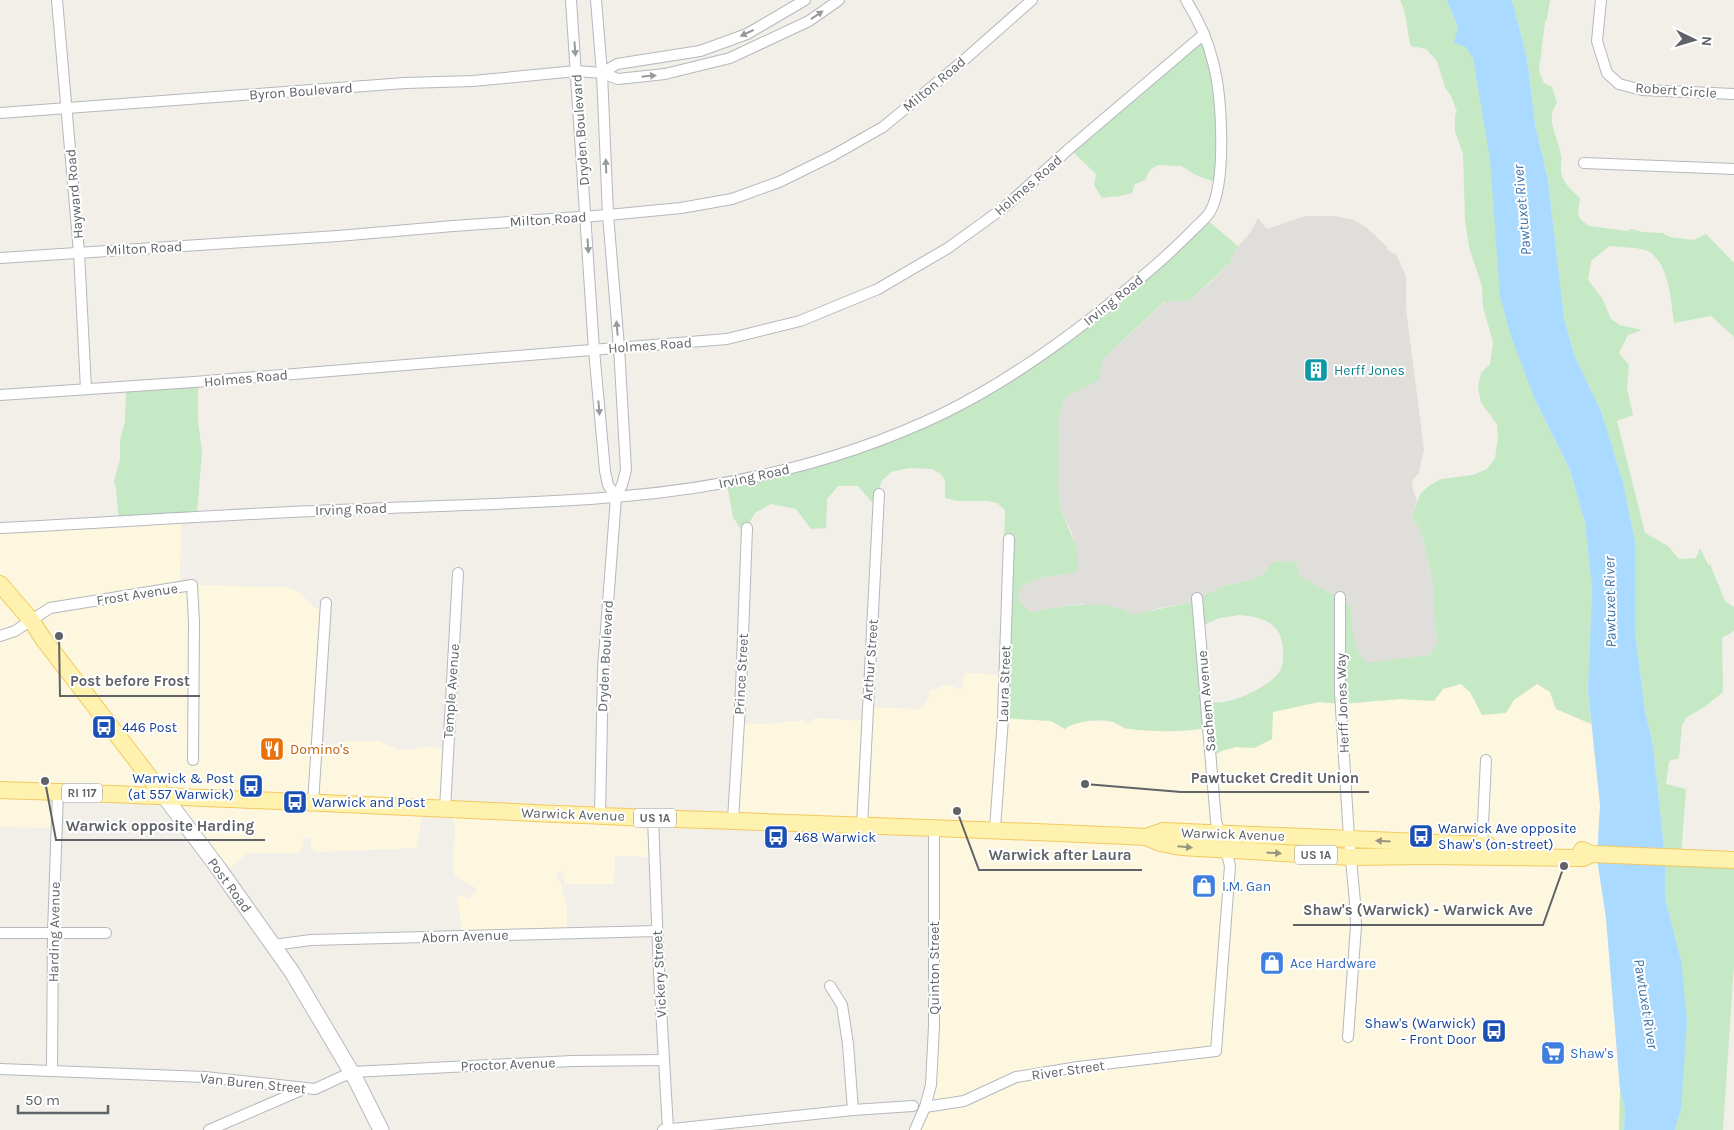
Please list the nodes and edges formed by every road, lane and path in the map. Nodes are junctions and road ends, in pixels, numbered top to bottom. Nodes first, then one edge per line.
1 (57, 0) edge
2 (571, 0) edge
3 (596, 0) edge
4 (804, 0) edge
5 (839, 0) edge
6 (1032, 0) edge
7 (1186, 0) edge
8 (1601, 0) edge
9 (788, 10) junction
10 (797, 27) junction
11 (1204, 34) junction
12 (576, 71) junction
13 (602, 73) junction
14 (1734, 94) edge
15 (66, 107) junction
16 (0, 113) edge
17 (1584, 163) dead end
18 (1734, 170) edge
19 (608, 215) junction
20 (586, 217) junction
21 (79, 252) junction
22 (0, 258) edge
23 (619, 347) junction
24 (594, 350) junction
25 (86, 389) junction
26 (0, 395) edge
27 (879, 494) dead end
28 (616, 497) junction
29 (0, 528) edge
30 (747, 528) dead end
31 (1009, 539) dead end
32 (458, 573) dead end
33 (2, 589) edge
34 (1340, 597) dead end
35 (1197, 598) dead end
36 (326, 603) dead end
37 (30, 620) junction
38 (0, 636) edge
39 (193, 760) dead end
40 (1486, 760) dead end
41 (0, 790) edge
42 (58, 792) junction
43 (164, 796) junction
44 (313, 803) junction
45 (445, 809) junction
46 (600, 815) junction
47 (653, 818) junction
48 (733, 820) junction
49 (862, 826) junction
50 (934, 828) junction
51 (995, 829) junction
52 (1220, 834) junction
53 (1146, 837) junction
54 (1348, 838) junction
55 (1482, 845) junction
56 (1226, 850) junction
57 (1594, 854) junction
58 (1351, 857) junction
59 (1734, 860) edge
60 (657, 931) junction
61 (53, 932) junction
62 (0, 933) edge
63 (106, 933) dead end
64 (273, 945) junction
65 (830, 986) dead end
66 (1348, 1037) dead end
67 (664, 1060) junction
68 (0, 1069) edge
69 (52, 1071) junction
70 (352, 1072) junction
71 (305, 1088) junction
72 (914, 1106) dead end
73 (924, 1108) junction
74 (853, 1110) junction
75 (209, 1130) edge
76 (381, 1130) edge
77 (665, 1130) edge
78 (915, 1130) edge

1 - 15 street, Hayward Road
2 -> 12 street, Dryden Boulevard
3 - 13 street, Dryden Boulevard
4 - 9 street, Byron Boulevard
10 -> 5 street, Byron Boulevard
6 - 19 street, Milton Road
7 - 11 street, Irving Road
8 - 14 street, Robert Circle
9 - 10 street
9 -> 13 street, Byron Boulevard
13 -> 10 street, Byron Boulevard
11 - 23 street, Holmes Road
11 - 28 street, Irving Road
12 - 13 street, Byron Boulevard
12 - 15 street, Byron Boulevard
12 - 20 street, Dryden Boulevard
19 -> 13 street, Dryden Boulevard
15 - 16 street, Byron Boulevard
15 - 21 street, Hayward Road
17 - 18 street
19 - 20 street, Milton Road
23 -> 19 street, Dryden Boulevard
20 - 21 street, Milton Road
20 -> 24 street, Dryden Boulevard
21 - 22 street, Milton Road
21 - 25 street, Hayward Road
23 - 24 street, Holmes Road
23 - 28 street, Dryden Boulevard
24 - 25 street, Holmes Road
24 -> 28 street, Dryden Boulevard
25 - 26 street, Holmes Road
27 - 49 street, Arthur Street
28 - 29 street, Irving Road
28 - 46 street, Dryden Boulevard
30 - 48 street, Prince Street
31 - 51 street, Laura Street
32 - 45 street, Temple Avenue
33 - 37 main road, Post Road
34 - 54 street, Herff Jones Way
35 - 52 street, Sachem Avenue
36 - 44 street
37 - 38 street
37 - 39 street, Frost Avenue
37 - 43 main road, Post Road
40 - 55 street
41 - 42 main road, Warwick Avenue / RI 117
42 - 43 main road, Warwick Avenue / RI 117
42 - 61 street, Harding Avenue
43 - 44 main road, Warwick Avenue / US 1A
43 - 64 main road, Post Road
44 - 45 main road, Warwick Avenue / US 1A
45 - 46 main road, Warwick Avenue / US 1A
46 - 47 main road, Warwick Avenue / US 1A
47 - 48 main road, Warwick Avenue / US 1A
47 - 60 street, Vickery Street
48 - 49 main road, Warwick Avenue / US 1A
49 - 50 main road, Warwick Avenue / US 1A
50 - 51 main road, Warwick Avenue / US 1A
50 - 73 street, Quinton Street
51 - 53 main road, Warwick Avenue / US 1A
52 - 53 main road, Warwick Avenue / US 1A
52 - 54 main road, Warwick Avenue / US 1A
53 -> 56 main road, Warwick Avenue / US 1A
55 -> 54 main road, Warwick Avenue / US 1A
54 - 58 street, Herff Jones Way
55 - 57 main road, Warwick Avenue / US 1A
56 -> 58 main road, Warwick Avenue / US 1A
56 - 73 street, River Street
57 - 58 main road, Warwick Avenue / US 1A
57 - 59 main road
58 - 66 street, Herff Jones Way
60 - 64 street, Aborn Avenue
60 - 67 street, Vickery Street
61 - 62 street
61 - 63 street
61 - 69 street, Harding Avenue
64 - 70 main road, Post Road
65 - 74 street
67 - 70 street, Proctor Avenue
67 - 77 street, Vickery Street
68 - 69 street, Van Buren Street
69 - 71 street, Van Buren Street
70 - 71 street, Van Buren Street
70 - 76 main road, Post Road
71 - 75 street
72 - 74 street
73 - 78 street, Quinton Street
74 - 77 street

